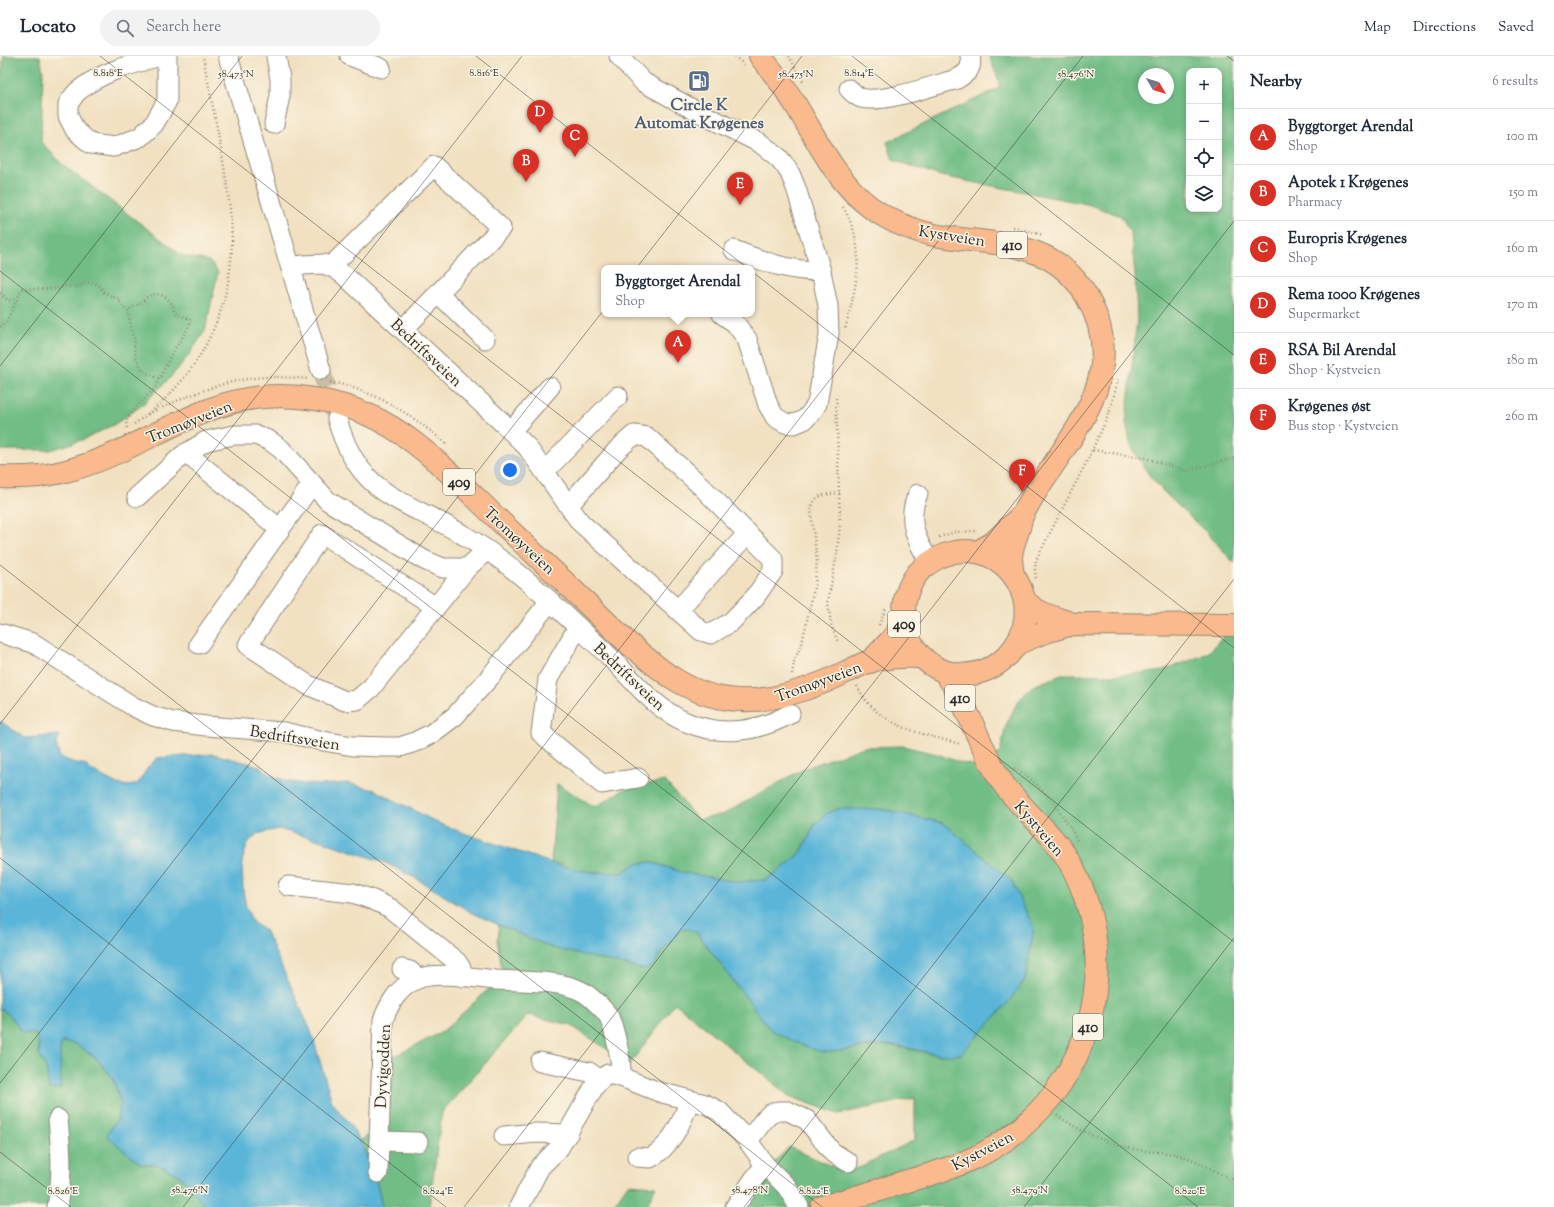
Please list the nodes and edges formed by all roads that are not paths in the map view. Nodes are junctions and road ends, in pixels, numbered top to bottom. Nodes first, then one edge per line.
1 (160, 56) edge
2 (167, 56) edge
3 (228, 56) edge
4 (276, 56) edge
5 (350, 56) edge
6 (760, 56) edge
7 (970, 56) edge
8 (620, 57) edge
9 (381, 68) dead end
10 (848, 89) dead end
11 (274, 124) dead end
12 (734, 250) dead end
13 (330, 267) junction
14 (291, 268) junction
15 (821, 271) junction
16 (438, 293) junction
17 (726, 317) edge
18 (403, 330) junction
19 (485, 339) dead end
20 (321, 370) tunnel mouth
21 (550, 387) dead end
22 (618, 396) dead end
23 (337, 419) tunnel mouth
24 (511, 431) junction
25 (186, 454) junction
26 (545, 472) junction
27 (0, 477) edge
28 (312, 484) junction
29 (918, 494) dead end
30 (137, 497) dead end
31 (569, 505) junction
32 (1022, 515) junction
33 (280, 529) junction
34 (748, 533) junction
35 (487, 550) junction
36 (977, 552) junction
37 (930, 562) junction
38 (467, 568) junction
39 (1013, 575) junction
40 (550, 601) junction
41 (1025, 602) junction
42 (436, 607) junction
43 (678, 610) junction
44 (904, 623) junction
45 (1073, 624) junction
46 (1234, 625) edge
47 (578, 627) junction
48 (0, 633) edge
49 (1018, 643) junction
50 (199, 644) dead end
51 (922, 657) junction
52 (870, 662) junction
53 (944, 671) junction
54 (983, 671) junction
55 (790, 714) dead end
56 (974, 726) junction
57 (638, 778) dead end
58 (288, 886) dead end
59 (402, 969) dead end
60 (463, 977) junction
61 (418, 979) junction
62 (540, 1062) dead end
63 (621, 1077) junction
64 (600, 1080) junction
65 (689, 1101) junction
66 (58, 1119) dead end
67 (568, 1134) junction
68 (504, 1136) dead end
69 (748, 1140) junction
70 (379, 1141) junction
71 (418, 1142) dead end
72 (637, 1157) dead end
73 (848, 1162) dead end
74 (765, 1165) junction
75 (378, 1173) dead end
76 (57, 1207) edge
77 (519, 1207) edge
78 (735, 1207) edge
79 (799, 1207) edge
80 (822, 1207) edge

1 - 2 street
3 - 14 street
4 - 11 street
5 - 9 street
6 - 32 main road, Kystveien / 410
7 - 10 street
8 - 15 street
12 - 15 street
13 - 14 street, Bedriftsveien
13 - 16 street
13 - 18 street, Bedriftsveien
14 - 20 street
15 - 17 street
16 - 18 street
16 - 19 street
18 - 24 street, Bedriftsveien
21 - 24 street
22 - 26 street
23 - 35 street, Bedriftsveien
24 - 26 street, Bedriftsveien
25 - 28 street
25 - 30 street
25 - 33 street
26 - 31 street, Bedriftsveien
27 - 52 main road, Tromøyveien / 409
28 - 33 street
28 - 38 street
29 - 37 street
31 - 34 street, Bedriftsveien
31 - 43 street, Bedriftsveien
32 - 36 main road, Kystveien / 410
32 - 39 main road, Kystveien / 410
33 - 50 street
34 - 43 street
34 - 43 street, Bedriftsveien
35 - 38 street
35 - 40 street, Bedriftsveien
36 - 37 main road, 409
36 - 39 main road, 409
37 - 44 main road, 409
38 - 42 street
39 - 41 main road, 409
40 - 47 street, Bedriftsveien
40 - 48 street, Bedriftsveien
41 - 45 main road, 409
41 - 49 main road, 409
42 - 42 street
44 - 51 main road, 409
44 - 52 main road, Tromøyveien / 409
45 - 46 main road, 409
45 - 49 main road, 409
47 - 55 street, Bedriftsveien
47 - 57 street
49 - 54 main road, 409
51 - 52 main road, Tromøyveien / 409
51 - 53 main road, 409
53 - 54 main road, 409
53 - 56 main road, Kystveien / 410
54 - 56 main road, Kystveien / 410
56 - 80 main road, Kystveien / 410
58 - 60 street
59 - 61 street
60 - 61 street, Dyvigodden
60 - 63 street, Dyvigodden
61 - 70 street, Dyvigodden
62 - 64 street
63 - 64 street
63 - 65 street
64 - 67 street
65 - 69 street
65 - 72 street
66 - 76 street
67 - 68 street
67 - 77 street
69 - 73 street
69 - 74 street
70 - 71 street
70 - 75 street, Dyvigodden
74 - 78 street
74 - 79 street

